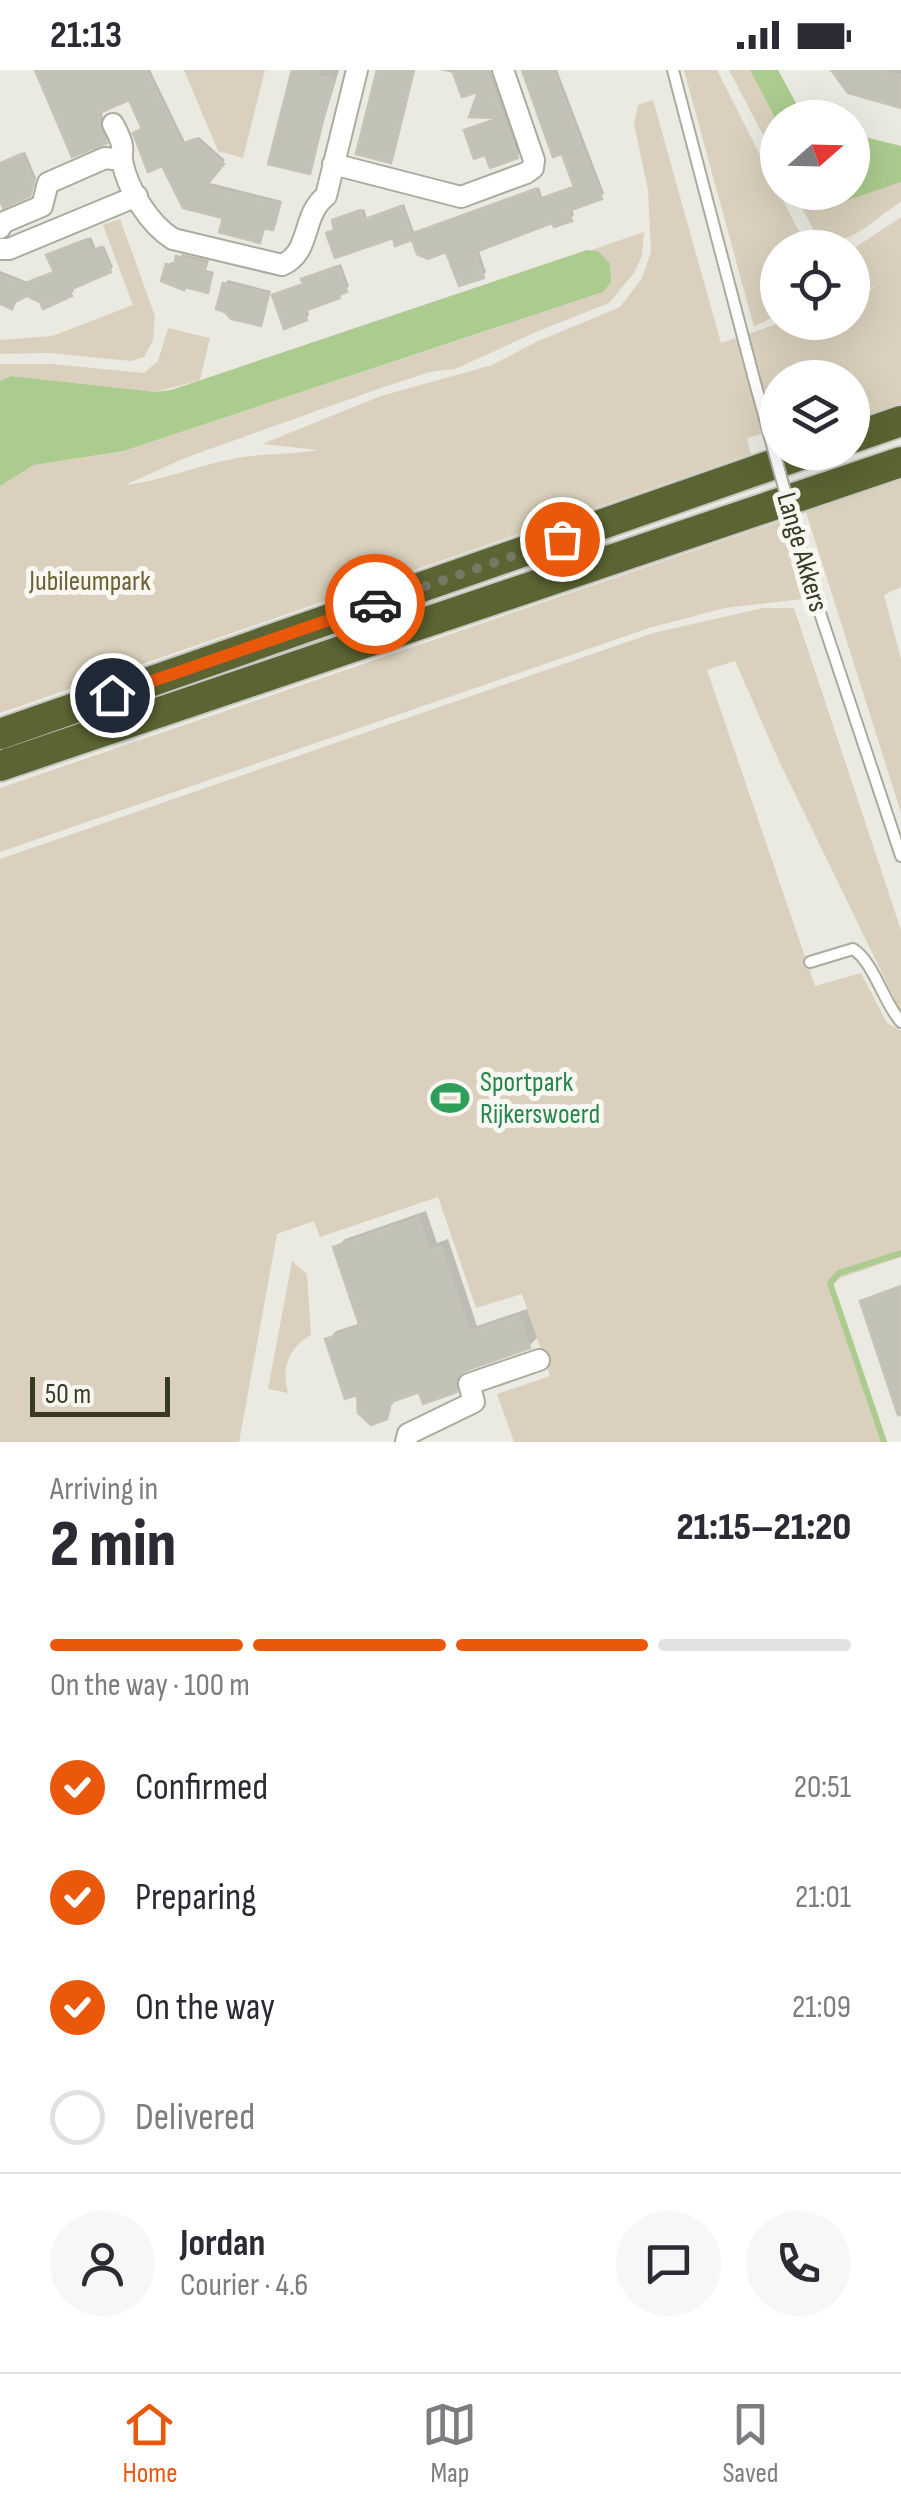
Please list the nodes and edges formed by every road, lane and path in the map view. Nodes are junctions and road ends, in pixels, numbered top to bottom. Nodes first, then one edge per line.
1 (357, 70) edge
2 (502, 70) edge
3 (672, 70) edge
4 (113, 124) dead end
5 (122, 160) junction
6 (333, 164) junction
7 (137, 196) junction
8 (0, 228) edge
9 (0, 249) edge
10 (901, 421) edge
11 (870, 432) edge
12 (901, 462) edge
13 (760, 469) edge
14 (0, 734) edge
15 (0, 766) edge
16 (901, 856) edge
17 (810, 962) dead end
18 (901, 1022) edge
19 (539, 1360) dead end
20 (406, 1442) edge

1 - 6 street
2 - 6 street
3 - 16 lane, Lange Akkers, bridge
4 - 5 street
5 - 7 street
5 - 8 street
6 - 7 street
7 - 9 street
10 - 11 highway
12 - 15 highway
13 - 14 highway
17 - 18 lane
19 - 20 street

